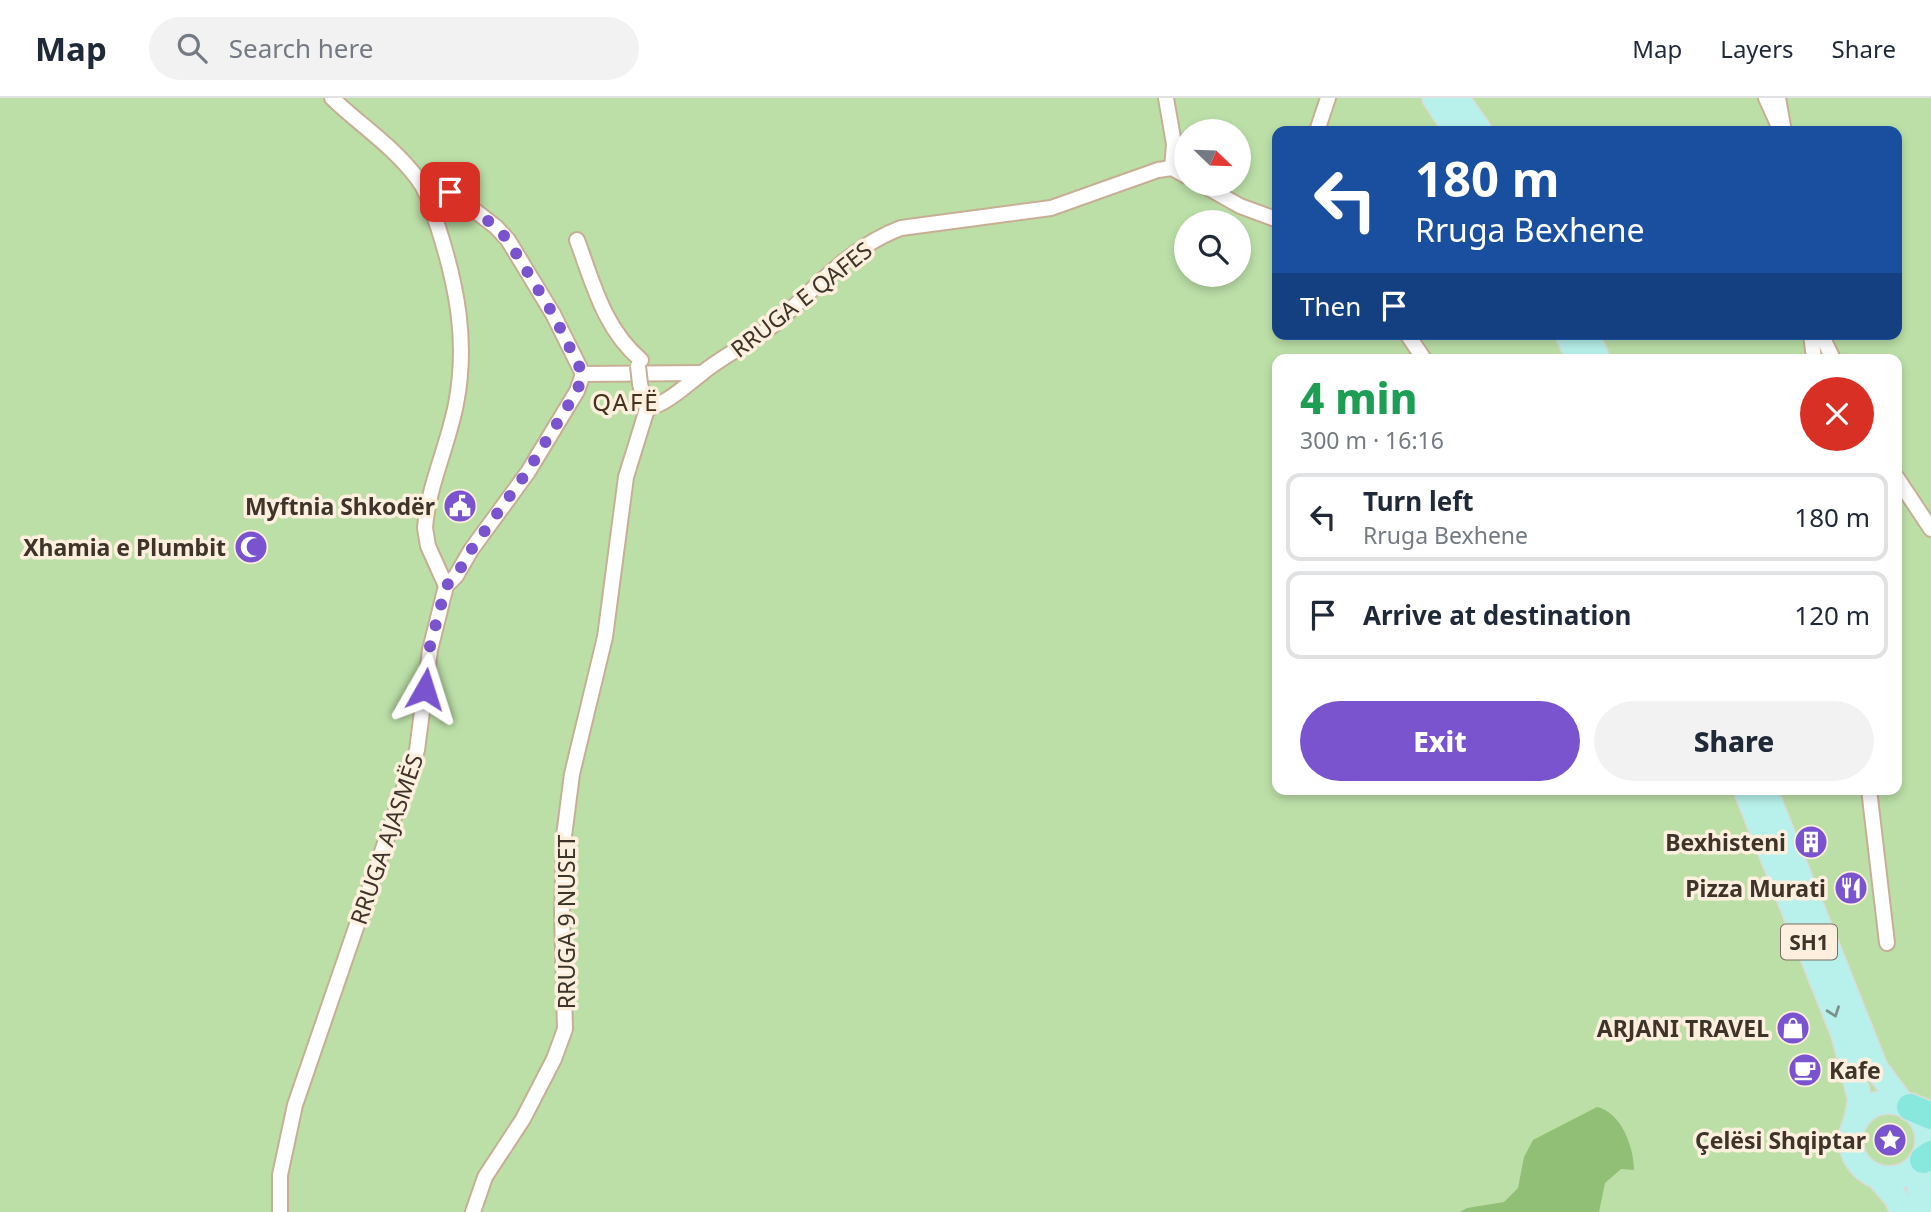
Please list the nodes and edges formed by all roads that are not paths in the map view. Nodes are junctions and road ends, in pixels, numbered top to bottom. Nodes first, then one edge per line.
1 (332, 98) edge
2 (1167, 98) edge
3 (1328, 98) edge
4 (1434, 98) edge
5 (1457, 98) edge
6 (1766, 98) edge
7 (1778, 98) edge
8 (1319, 126) edge
9 (1454, 126) edge
10 (1477, 126) edge
11 (1780, 126) edge
12 (1781, 126) edge
13 (1172, 168) joint
14 (450, 192) dead end
15 (1222, 196) edge
16 (1272, 217) edge
17 (577, 240) dead end
18 (702, 373) junction
19 (583, 374) junction
20 (648, 409) junction
21 (1902, 486) edge
22 (1931, 529) edge
23 (446, 586) junction
24 (1747, 795) edge
25 (1767, 795) edge
26 (1870, 795) edge
27 (1887, 943) dead end
28 (1914, 1108) edge
29 (1856, 1119) junction
30 (1925, 1158) edge
31 (1877, 1177) junction
32 (280, 1212) edge
33 (473, 1212) edge
34 (1902, 1212) edge
35 (1923, 1212) edge

1 - 23 street
2 - 13 street
3 - 8 street
4 - 9 main road
5 - 10 main road
6 - 11 street
7 - 12 street
13 - 18 street, RRUGA E QAFES
14 - 19 street
15 - 16 street
17 - 20 street, bridge
18 - 19 street
18 - 20 street, RRUGA E QAFES
19 - 23 street, RRUGA AJASMËS
20 - 33 street, RRUGA 9 NUSET
21 - 22 street
23 - 32 street, RRUGA AJASMËS
24 -> 29 main road, SH1
25 - 28 main road, SH1
26 - 27 street
28 - 29 main road
28 - 30 main road, SH1
29 - 31 main road, SH1
30 - 31 main road
30 - 35 main road, SH1
31 - 34 main road, SH1

